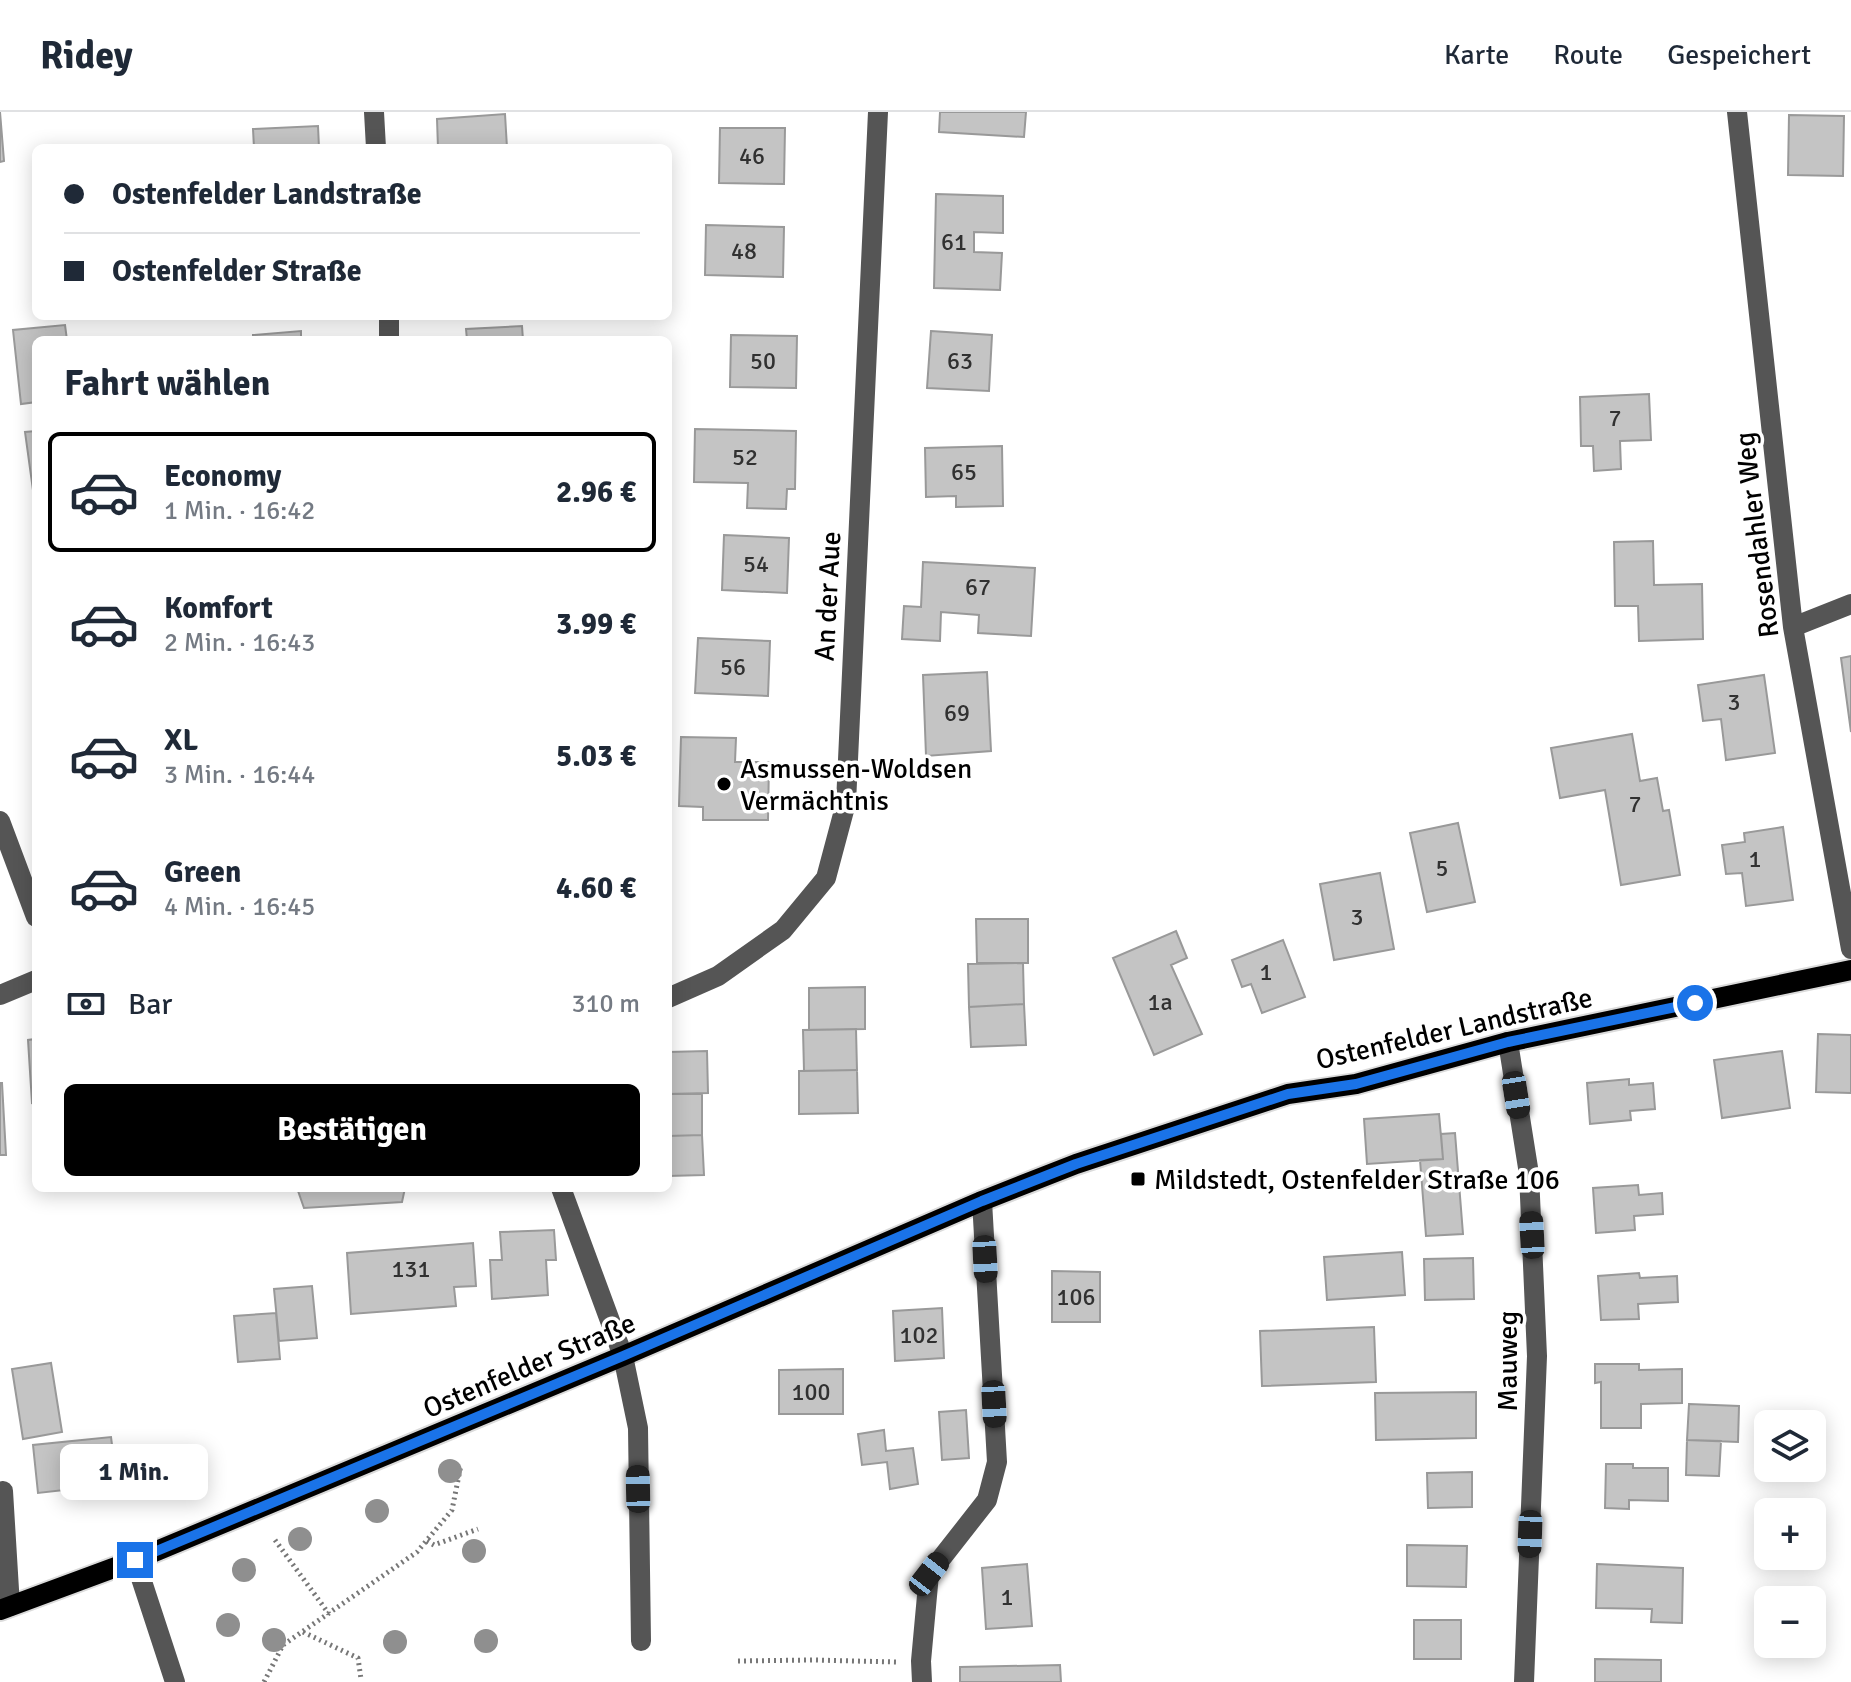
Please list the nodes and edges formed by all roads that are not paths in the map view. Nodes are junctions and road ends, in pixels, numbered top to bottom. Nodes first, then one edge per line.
1 (374, 112) edge
2 (878, 112) edge
3 (1737, 112) edge
4 (376, 144) edge
5 (1851, 604) edge
6 (1793, 627) junction
7 (0, 821) edge
8 (32, 906) edge
9 (1851, 949) edge
10 (1851, 970) edge
11 (32, 982) edge
12 (0, 995) edge
13 (672, 996) edge
14 (1508, 1042) junction
15 (1076, 1164) joint
16 (562, 1192) edge
17 (982, 1201) junction
18 (623, 1356) junction
19 (3, 1491) dead end
20 (135, 1560) junction
21 (5, 1608) edge
22 (641, 1641) dead end
23 (175, 1682) edge
24 (922, 1682) edge
25 (1524, 1682) edge

1 - 4 street
2 - 13 street, An der Aue
3 - 6 street, Rosendahler Weg
5 - 6 street
6 - 9 street, Rosendahler Weg
7 - 8 street
10 - 14 main road, Ostenfelder Landstraße
11 - 12 street
14 - 15 main road, Ostenfelder Landstraße
14 - 25 street, Mauweg
15 - 17 main road, Ostenfelder Straße
16 - 18 street
17 - 18 main road, Ostenfelder Straße
17 - 24 street
18 - 20 main road, Ostenfelder Straße
18 - 22 street
19 - 21 street
20 - 21 main road, Ostenfelder Straße
20 - 23 street

